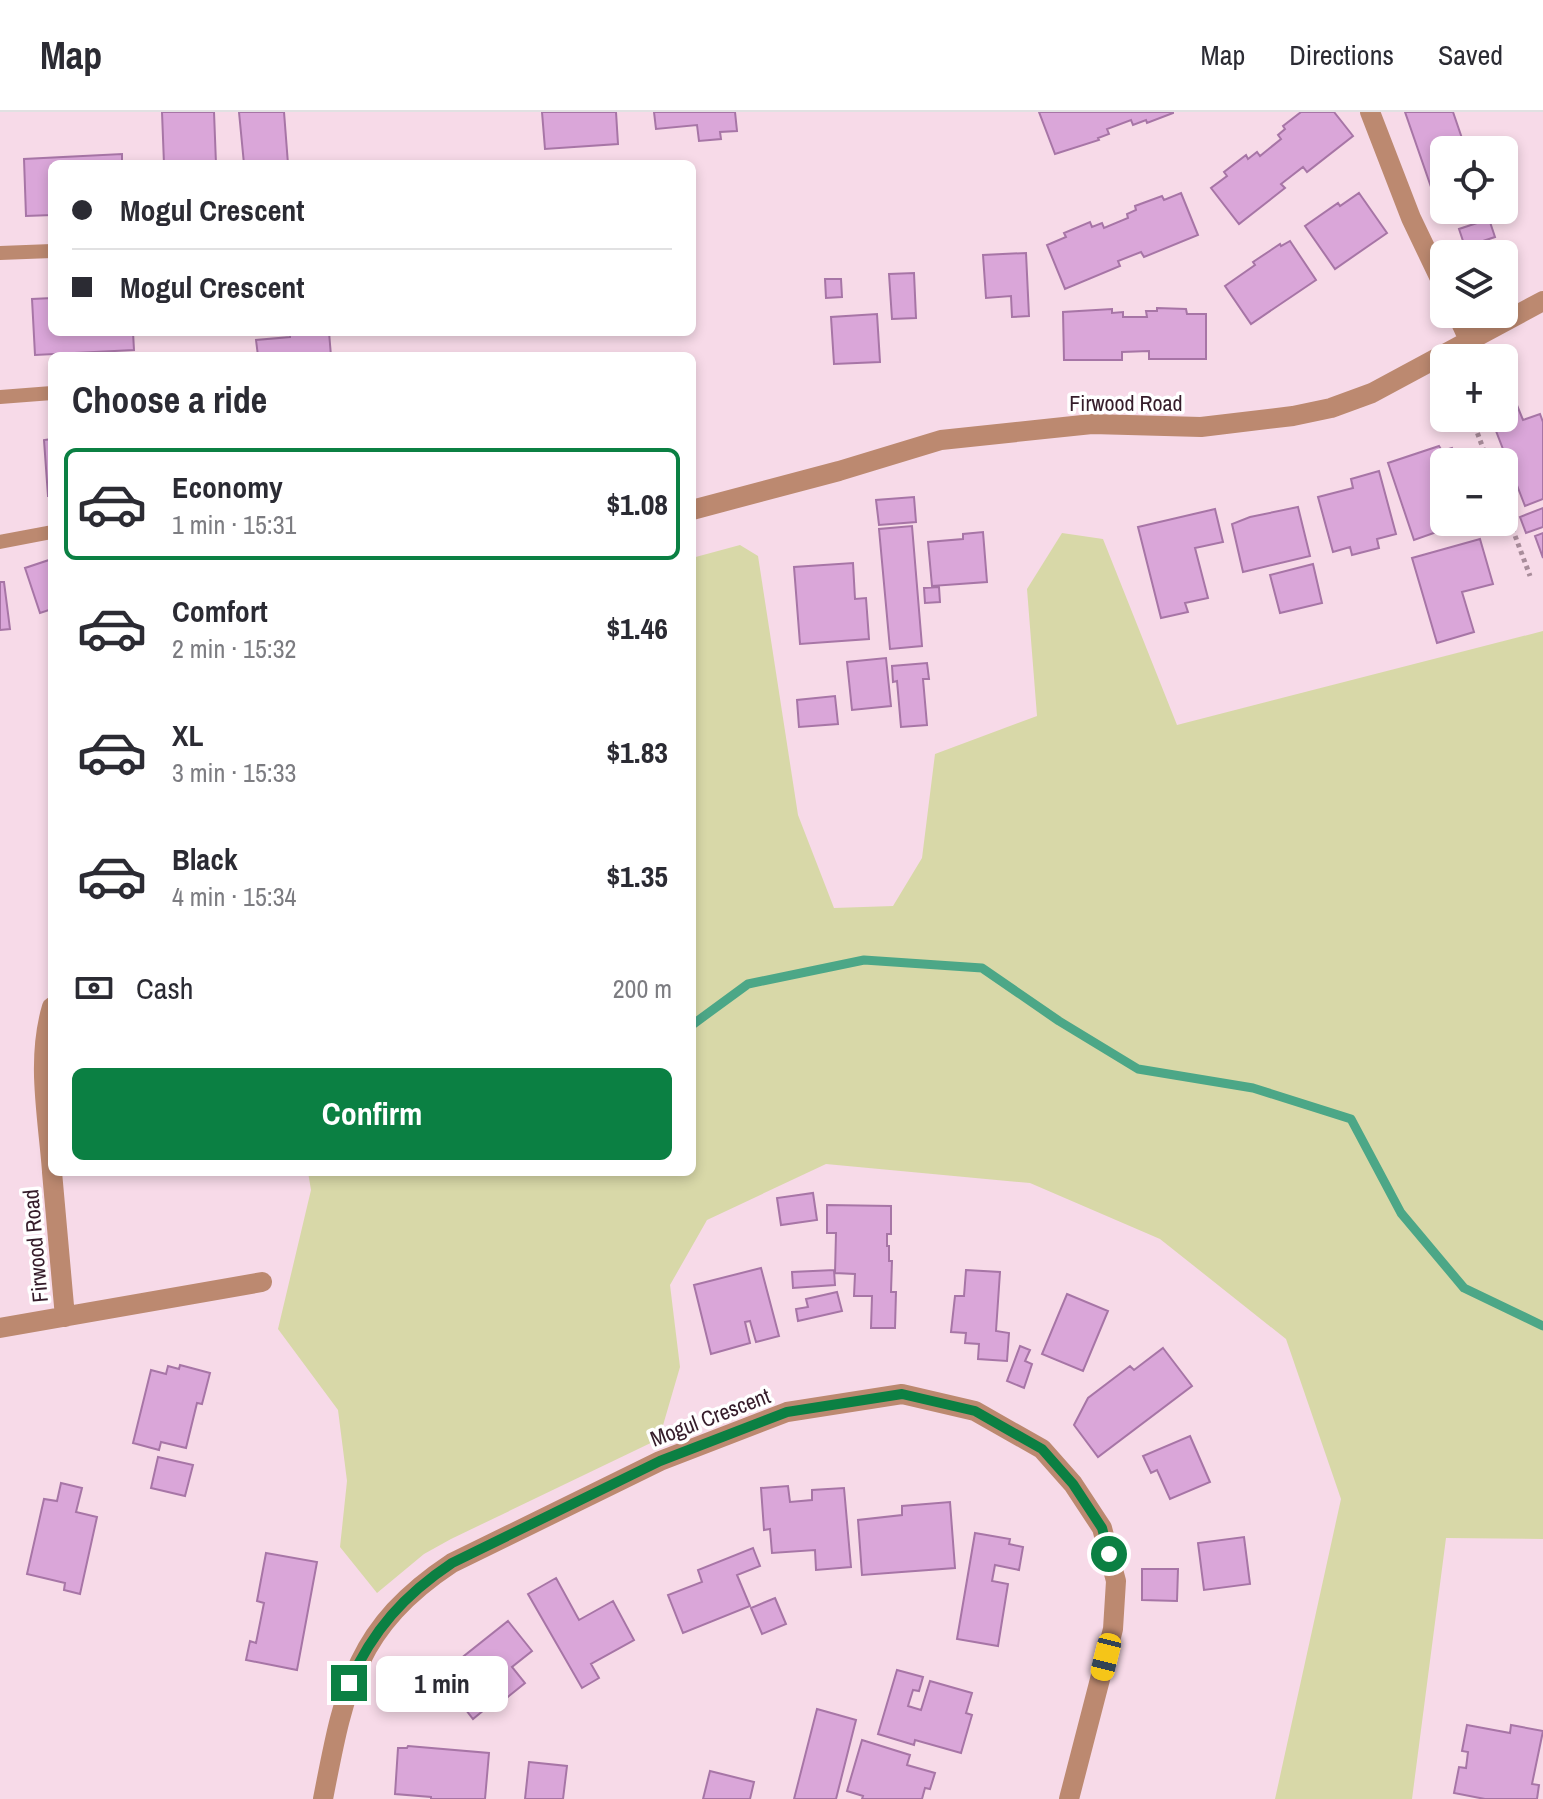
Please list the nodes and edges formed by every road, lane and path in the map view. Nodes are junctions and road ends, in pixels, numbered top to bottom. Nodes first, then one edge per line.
1 (1370, 112) edge
2 (48, 251) edge
3 (0, 253) edge
4 (1430, 258) edge
5 (1543, 301) edge
6 (1463, 328) edge
7 (1469, 340) junction
8 (48, 393) edge
9 (0, 397) edge
10 (696, 509) edge
11 (48, 533) edge
12 (1515, 536) edge
13 (0, 542) edge
14 (1530, 576) dead end
15 (48, 1030) edge
16 (48, 1132) edge
17 (52, 1176) edge
18 (262, 1282) dead end
19 (65, 1317) junction
20 (0, 1328) edge
21 (323, 1799) edge
22 (1069, 1799) edge

1 - 4 street
2 - 3 lane
5 - 7 street, Firwood Road
6 - 7 street
7 - 10 street, Firwood Road
8 - 9 lane
11 - 13 lane
12 - 14 path
15 - 16 street, Firwood Road
17 - 19 street, Firwood Road
18 - 19 street
19 - 20 street
21 - 22 street, Mogul Crescent

